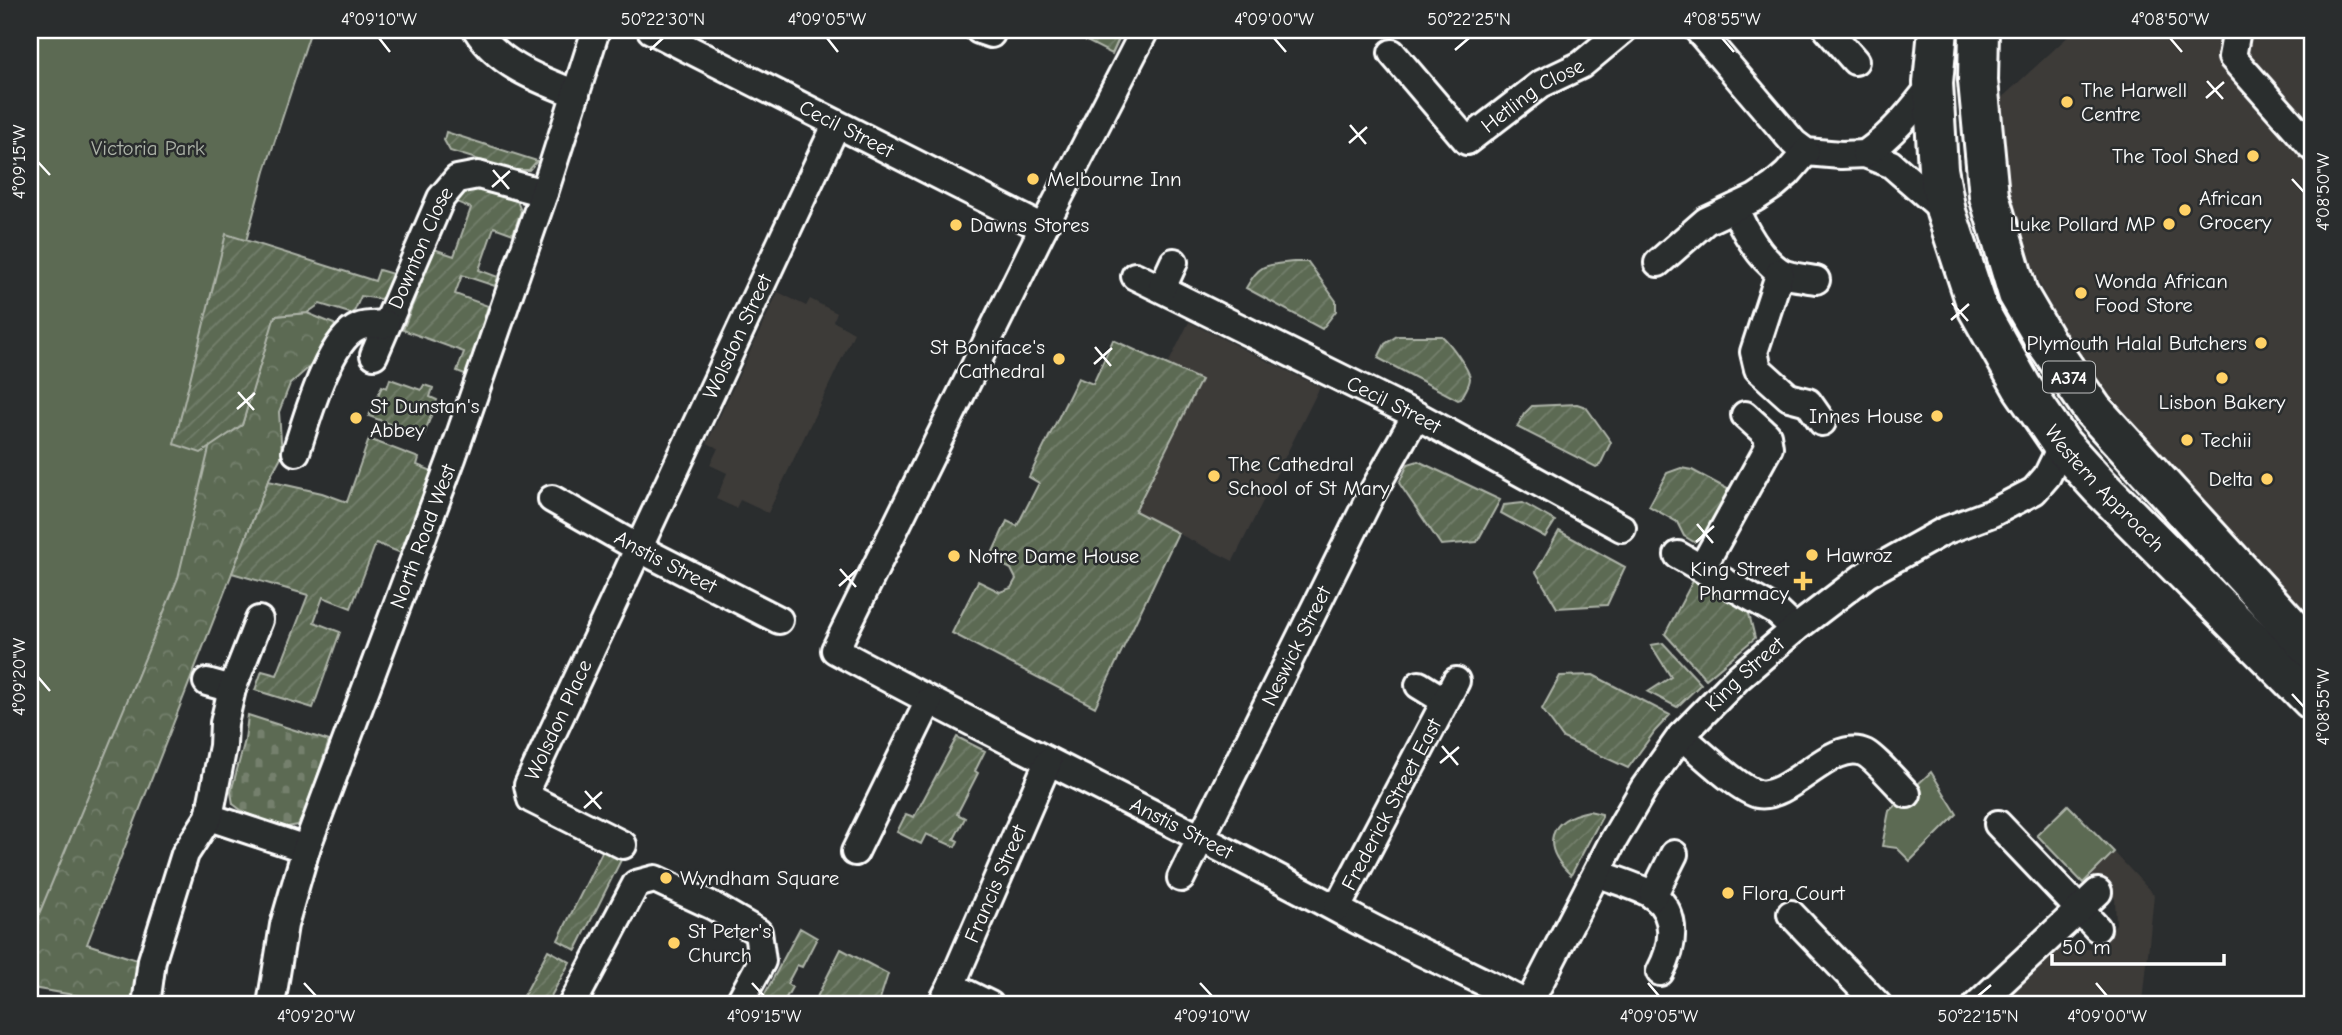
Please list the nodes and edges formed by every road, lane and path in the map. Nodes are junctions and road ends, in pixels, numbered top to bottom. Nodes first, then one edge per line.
1 (477, 30) edge
2 (596, 30) edge
3 (651, 30) edge
4 (1145, 30) edge
5 (1623, 30) edge
6 (1698, 30) edge
7 (1828, 30) edge
8 (1938, 30) edge
9 (1979, 30) edge
10 (2236, 30) edge
11 (1392, 53) dead end
12 (1855, 61) dead end
13 (1933, 83) junction
14 (576, 94) junction
15 (836, 125) junction
16 (2312, 147) edge
17 (1806, 152) junction
18 (1865, 154) junction
19 (544, 193) junction
20 (1735, 208) junction
21 (1945, 212) junction
22 (1043, 228) junction
23 (1174, 262) dead end
24 (1658, 263) dead end
25 (1780, 272) junction
26 (1135, 276) dead end
27 (1816, 281) dead end
28 (1162, 288) junction
29 (386, 324) junction
30 (374, 355) dead end
31 (1416, 415) junction
32 (1745, 415) dead end
33 (1822, 422) dead end
34 (2062, 445) junction
35 (296, 452) dead end
36 (552, 499) dead end
37 (1622, 528) dead end
38 (640, 549) junction
39 (1678, 555) dead end
40 (1702, 568) junction
41 (259, 620) dead end
42 (779, 620) dead end
43 (1795, 629) junction
44 (2312, 650) edge
45 (1419, 685) dead end
46 (2312, 700) edge
47 (929, 701) junction
48 (1681, 736) junction
49 (1048, 762) junction
50 (1907, 794) dead end
51 (209, 817) junction
52 (1998, 824) dead end
53 (1203, 836) junction
54 (624, 845) dead end
55 (306, 849) junction
56 (855, 852) dead end
57 (1674, 854) dead end
58 (1597, 873) junction
59 (1181, 878) dead end
60 (1653, 896) junction
61 (1337, 908) junction
62 (1791, 914) dead end
63 (1660, 972) dead end
64 (946, 996) edge
65 (146, 1005) edge
66 (271, 1005) edge
67 (572, 1005) edge
68 (738, 1005) edge
69 (990, 1005) edge
70 (1528, 1005) edge
71 (1878, 1005) edge
72 (1977, 1005) edge

1 - 14 street
2 - 14 street, North Road West
3 - 15 street, Cecil Street
4 - 22 street
5 - 11 street, Hetling Close
6 - 17 street
7 - 12 street
8 - 13 main road, Western Approach / A374
9 - 44 main road, Western Approach / A374
10 - 16 street
13 - 18 street
13 - 21 main road, Western Approach / A374
14 - 19 street, North Road West
15 - 22 street, Cecil Street
15 - 38 street, Wolsdon Street
17 - 18 street
17 - 20 street
18 - 21 street
19 - 29 street, Downton Close
19 - 55 street, North Road West
20 - 24 street
20 - 25 street
21 - 34 main road, Western Approach / A374
22 - 47 street, Anstis Street
23 - 28 street
25 - 27 street
25 - 33 street
26 - 28 street, Cecil Street
28 - 31 street, Cecil Street
29 - 30 street, Downton Close
29 - 35 street, Downton Close
31 - 37 street, Cecil Street
31 - 53 street, Neswick Street
32 - 40 street
34 - 43 street, King Street
34 - 46 main road, Western Approach / A374
36 - 38 street, Anstis Street
38 - 42 street, Anstis Street
38 - 54 street, Wolsdon Place
39 - 40 street
40 - 43 street
41 - 51 street
43 - 48 street, King Street
45 - 61 street, Frederick Street East
47 - 49 street, Anstis Street
47 - 56 street
48 - 50 street
48 - 58 street, King Street
49 - 53 street, Anstis Street
49 - 64 street, Francis Street
51 - 55 street
51 - 65 street
52 - 72 street
53 - 59 street, Neswick Street
53 - 61 street, Anstis Street
55 - 66 street, North Road West
57 - 60 street
58 - 60 street
58 - 70 street, King Street
60 - 63 street
61 - 70 street, Anstis Street
62 - 71 street
64 - 69 street
67 - 68 street

